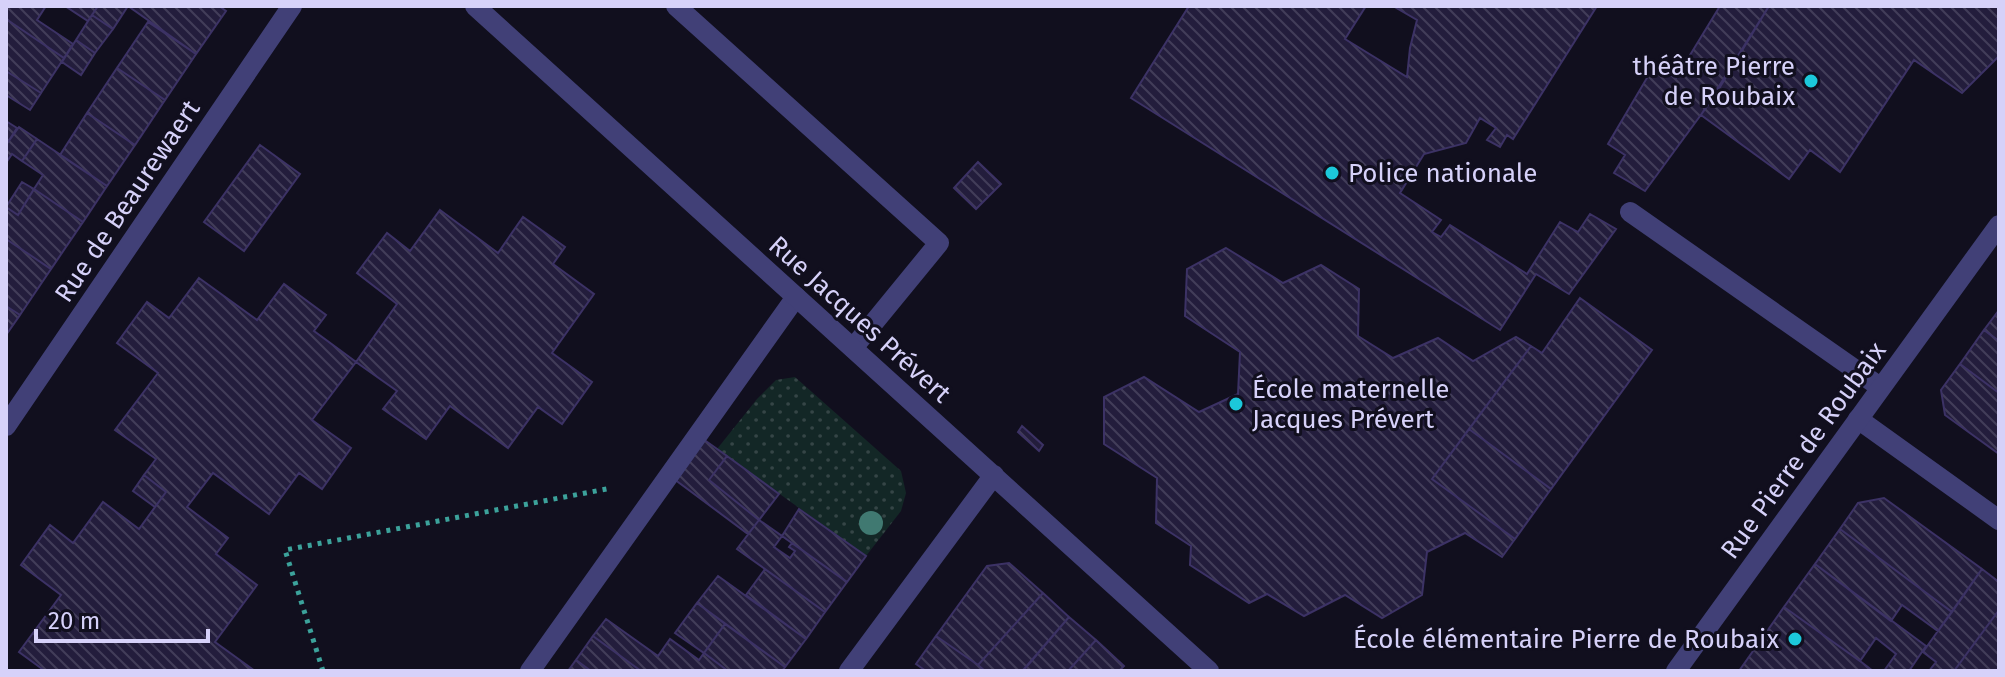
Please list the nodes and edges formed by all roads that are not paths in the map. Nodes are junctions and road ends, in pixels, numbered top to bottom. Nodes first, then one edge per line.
1 (292, 6) edge
2 (475, 6) edge
3 (676, 6) edge
4 (1999, 208) edge
5 (1630, 212) dead end
6 (1999, 225) edge
7 (1973, 258) junction
8 (796, 297) junction
9 (853, 348) junction
10 (1880, 387) junction
11 (1858, 419) junction
12 (6, 426) edge
13 (994, 475) junction
14 (1999, 520) edge
15 (530, 671) edge
16 (849, 671) edge
17 (1209, 671) edge
18 (1676, 671) edge

1 - 12 street, Rue de Beaurewaert
2 - 8 street, Rue Jacques Prévert
3 - 9 street
4 - 7 street, Rue Pierre de Roubaix
5 - 10 street
6 - 7 street, Rue Pierre de Roubaix
7 - 10 street, Rue Pierre de Roubaix
8 - 9 street, Rue Jacques Prévert
8 - 15 street
9 - 13 street, Rue Jacques Prévert
10 - 11 street, Rue Pierre de Roubaix
11 - 14 street
11 - 18 street, Rue Pierre de Roubaix
13 - 16 street
13 - 17 street, Rue Jacques Prévert

